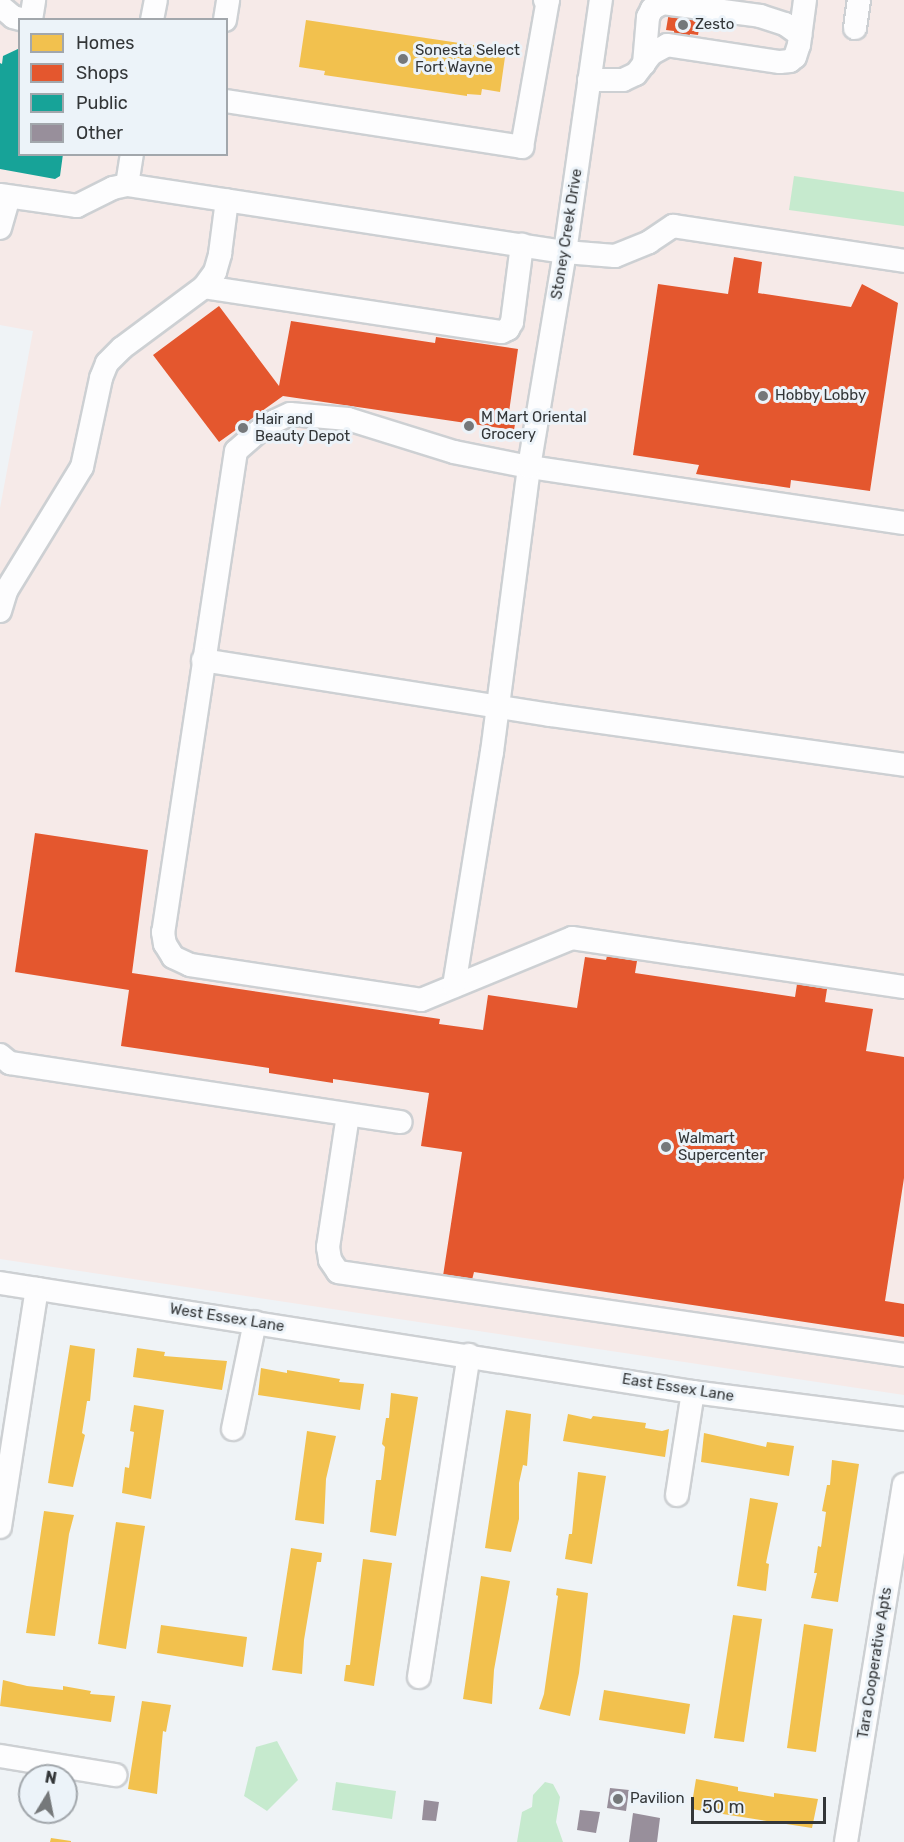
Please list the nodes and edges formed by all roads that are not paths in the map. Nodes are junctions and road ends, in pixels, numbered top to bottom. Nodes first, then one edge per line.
1 (34, 0) edge
2 (156, 0) edge
3 (228, 0) edge
4 (545, 0) edge
5 (601, 0) edge
6 (805, 0) edge
7 (860, 0) edge
8 (0, 6) edge
9 (18, 18) edge
10 (31, 18) edge
11 (152, 18) edge
12 (225, 18) edge
13 (855, 28) dead end
14 (800, 35) junction
15 (644, 64) junction
16 (589, 80) junction
17 (228, 100) edge
18 (132, 156) edge
19 (127, 185) junction
20 (5, 196) edge
21 (227, 200) junction
22 (0, 228) edge
23 (522, 245) junction
24 (565, 252) junction
25 (904, 261) edge
26 (204, 287) junction
27 (529, 467) junction
28 (904, 523) edge
29 (0, 611) edge
30 (203, 660) junction
31 (497, 705) junction
32 (904, 765) edge
33 (454, 986) junction
34 (904, 987) edge
35 (0, 1055) edge
36 (348, 1115) junction
37 (401, 1122) dead end
38 (0, 1283) edge
39 (37, 1289) junction
40 (255, 1322) junction
41 (461, 1354) junction
42 (904, 1355) edge
43 (693, 1392) junction
44 (904, 1419) edge
45 (233, 1429) dead end
46 (904, 1485) edge
47 (677, 1495) dead end
48 (0, 1527) edge
49 (419, 1677) dead end
50 (0, 1756) edge
51 (115, 1774) dead end
52 (846, 1842) edge

1 - 10 street
2 - 11 street
3 - 12 street
4 - 17 street
5 - 16 street, Stoney Creek Drive
6 - 14 street
7 - 13 street
8 - 9 street
14 - 15 street
14 - 15 street
15 - 16 street
16 - 24 street, Stoney Creek Drive
18 - 19 street
19 - 20 street
19 - 21 street
20 - 22 street
21 - 23 street
21 - 26 street
23 - 24 street
23 - 26 street
24 - 25 street
24 - 27 street, Stoney Creek Drive
26 - 29 street
27 - 28 street
27 - 30 street
27 - 31 street, Stoney Creek Drive
30 - 31 street
30 - 33 street
31 - 32 street
31 - 33 street, Stoney Creek Drive
33 - 34 street
35 - 36 street
36 - 37 street
36 - 42 street
38 - 39 street, West Essex Lane
39 - 40 street, West Essex Lane
39 - 48 street
40 - 41 street, West Essex Lane
40 - 45 street
41 - 43 street, East Essex Lane
41 - 49 street
43 - 44 street, East Essex Lane
43 - 47 street
46 - 52 street, Tara Cooperative Apts
50 - 51 street

